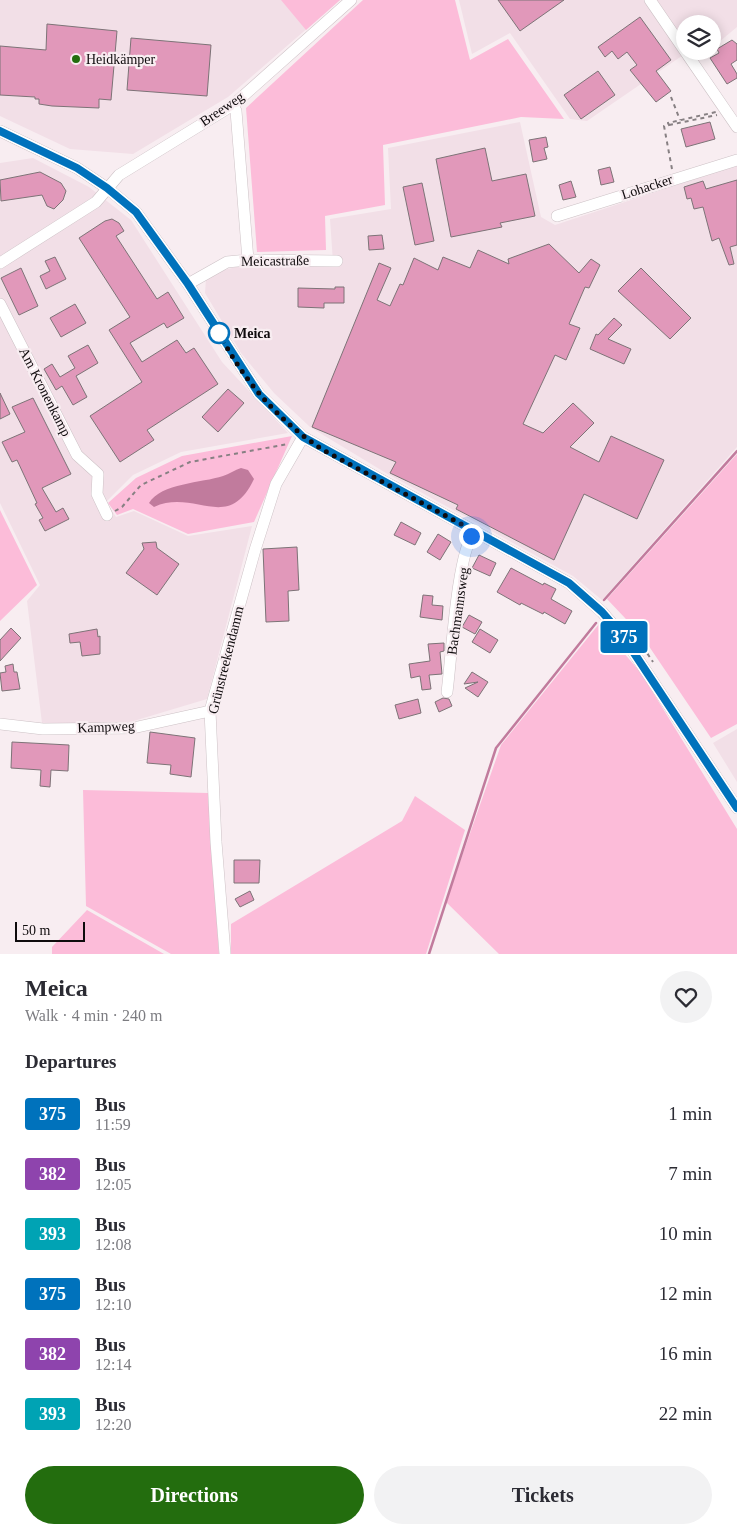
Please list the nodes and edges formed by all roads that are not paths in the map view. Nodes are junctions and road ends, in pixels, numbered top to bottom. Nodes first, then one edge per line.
1 (351, 0) edge
2 (650, 0) edge
3 (233, 105) junction
4 (737, 127) edge
5 (0, 131) edge
6 (737, 160) edge
7 (107, 188) junction
8 (557, 216) dead end
9 (248, 260) junction
10 (337, 260) dead end
11 (0, 264) edge
12 (188, 284) junction
13 (0, 304) edge
14 (300, 441) junction
15 (108, 515) road end
16 (474, 531) junction
17 (447, 692) dead end
18 (210, 711) junction
19 (0, 724) edge
20 (737, 808) edge
21 (226, 954) edge

1 - 3 street, Breeweg
2 - 4 street
3 - 7 street, Breeweg
3 - 9 street
5 - 7 street
6 - 8 street, Lohacker
7 - 11 street
7 - 12 street
9 - 10 street, Meicastraße
9 - 12 street, Meicastraße
12 - 14 street
13 - 15 street, Am Kronenkamp
14 - 16 street
14 - 18 street, Grünstreekendamm
16 - 17 street, Bachmannsweg
16 - 20 street
18 - 19 street, Kampweg
18 - 21 street, Grünstreekendamm

